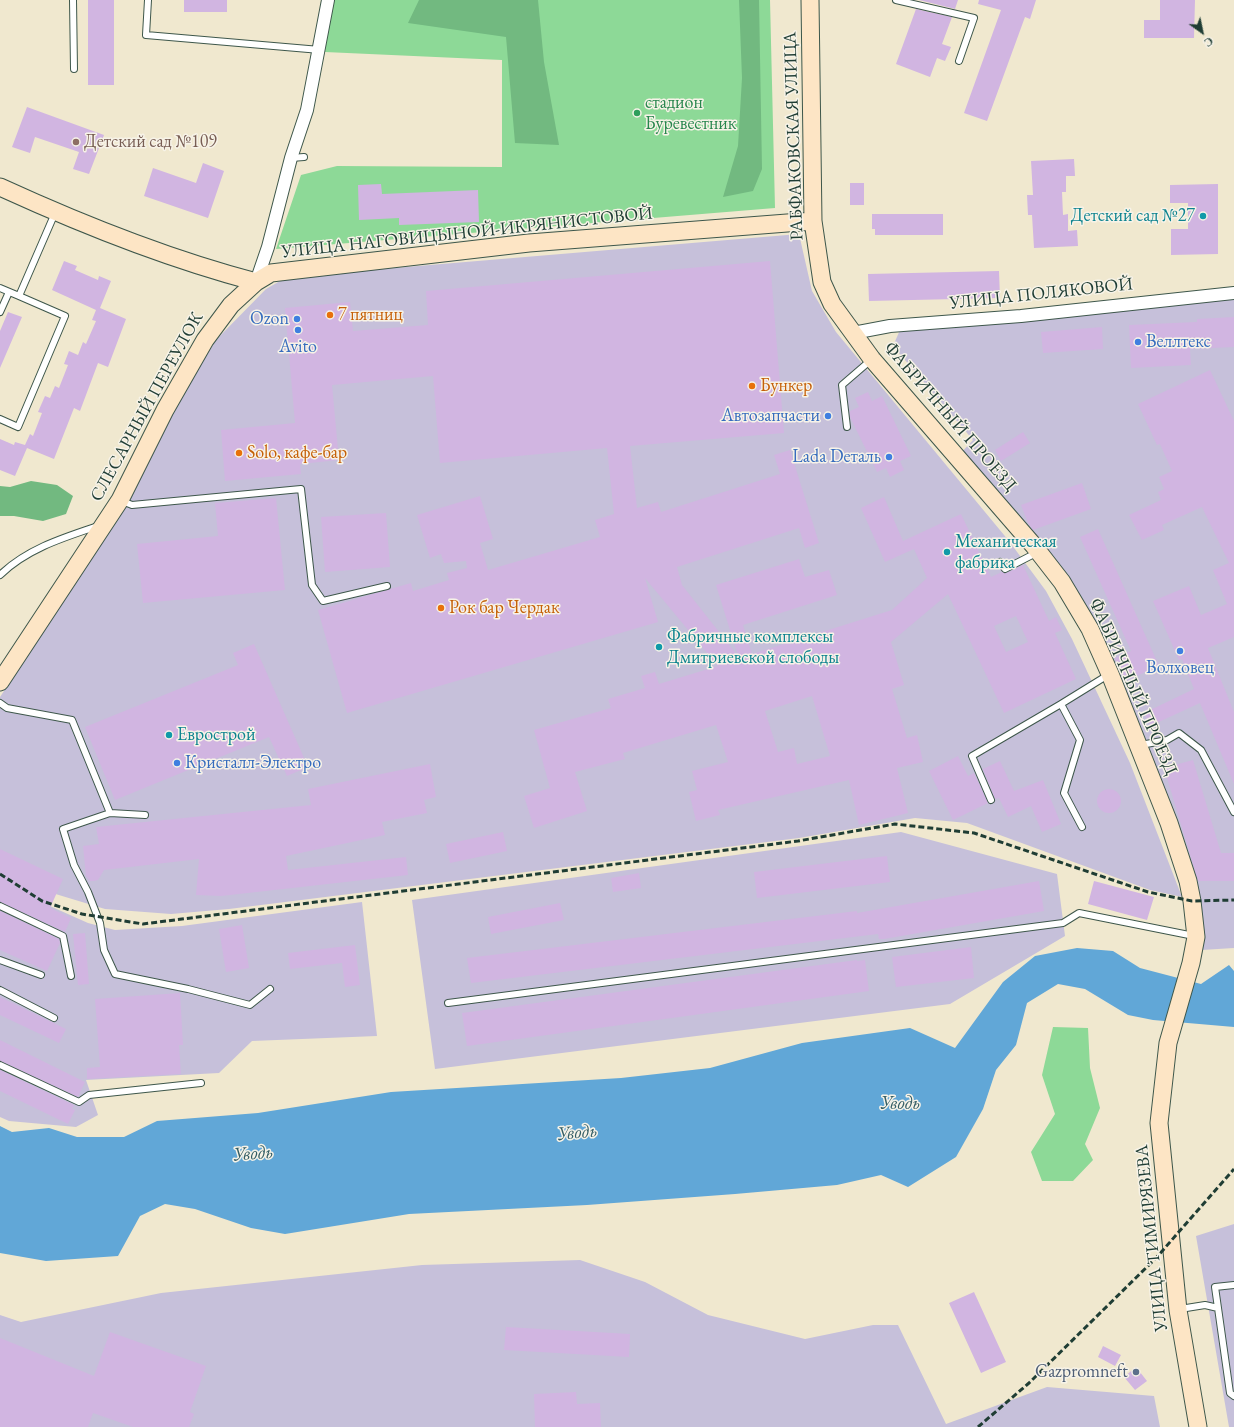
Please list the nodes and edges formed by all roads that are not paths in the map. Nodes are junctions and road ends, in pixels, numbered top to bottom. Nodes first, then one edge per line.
1 (74, 0) edge
2 (148, 0) edge
3 (328, 0) edge
4 (810, 0) edge
5 (896, 0) edge
6 (320, 50) junction
7 (959, 61) dead end
8 (74, 69) dead end
9 (304, 157) dead end
10 (291, 158) junction
11 (0, 187) edge
12 (56, 212) junction
13 (813, 222) junction
14 (256, 282) junction
15 (0, 288) edge
16 (9, 292) junction
17 (1234, 293) edge
18 (19, 296) junction
19 (0, 312) edge
20 (853, 334) junction
21 (872, 359) junction
22 (0, 419) edge
23 (847, 427) dead end
24 (120, 500) junction
25 (103, 525) junction
26 (1039, 552) junction
27 (1000, 562) dead end
28 (0, 575) edge
29 (388, 586) dead end
30 (1110, 674) junction
31 (0, 682) edge
32 (0, 704) edge
33 (1061, 704) junction
34 (1139, 745) junction
35 (991, 800) dead end
36 (1234, 812) edge
37 (110, 813) junction
38 (145, 815) dead end
39 (1082, 827) dead end
40 (0, 906) edge
41 (1196, 937) junction
42 (0, 960) edge
43 (1191, 963) joint
44 (41, 975) dead end
45 (71, 976) dead end
46 (270, 989) dead end
47 (0, 990) edge
48 (448, 1003) dead end
49 (54, 1018) dead end
50 (0, 1065) edge
51 (200, 1083) dead end
52 (1234, 1285) edge
53 (1218, 1308) junction
54 (1178, 1310) junction
55 (1234, 1396) edge
56 (1198, 1427) edge

1 - 8 lane
2 - 6 lane
3 - 6 street, СЛЕСАРНЫЙ ПЕРЕУЛОК
4 - 13 main road, РАБФАКОВСКАЯ УЛИЦА
5 - 7 lane
6 - 10 street, СЛЕСАРНЫЙ ПЕРЕУЛОК
9 - 10 lane
10 - 14 street, СЛЕСАРНЫЙ ПЕРЕУЛОК
11 - 12 main road
12 - 14 main road
12 - 18 lane
13 - 14 main road, УЛИЦА НАГОВИЦЫНОЙ-ИКРЯНИСТОВОЙ
13 - 20 main road, РАБФАКОВСКАЯ УЛИЦА
14 - 24 main road, СЛЕСАРНЫЙ ПЕРЕУЛОК
15 - 16 lane
16 - 18 lane
16 - 19 lane
17 - 20 street, УЛИЦА ПОЛЯКОВОЙ
18 - 22 lane
20 - 21 main road, ФАБРИЧНЫЙ ПРОЕЗД
21 - 23 lane
21 - 26 main road, ФАБРИЧНЫЙ ПРОЕЗД
24 - 25 main road, СЛЕСАРНЫЙ ПЕРЕУЛОК
24 - 29 lane
25 - 28 lane
25 - 31 main road, СЛЕСАРНЫЙ ПЕРЕУЛОК
26 - 27 lane
26 - 30 main road, ФАБРИЧНЫЙ ПРОЕЗД
30 - 33 lane
30 - 34 main road, ФАБРИЧНЫЙ ПРОЕЗД
32 - 37 lane
33 - 35 lane
33 - 39 lane
34 - 36 lane
34 - 41 main road, ФАБРИЧНЫЙ ПРОЕЗД
37 - 38 lane
37 - 46 lane
40 - 45 lane
41 - 43 main road, ФАБРИЧНЫЙ ПРОЕЗД
41 - 48 lane
42 - 44 lane
43 - 54 main road, УЛИЦА ТИМИРЯЗЕВА
47 - 49 lane
50 - 51 lane
52 - 53 lane
53 - 54 lane
53 - 55 lane
54 - 56 main road, УЛИЦА ТИМИРЯЗЕВА

